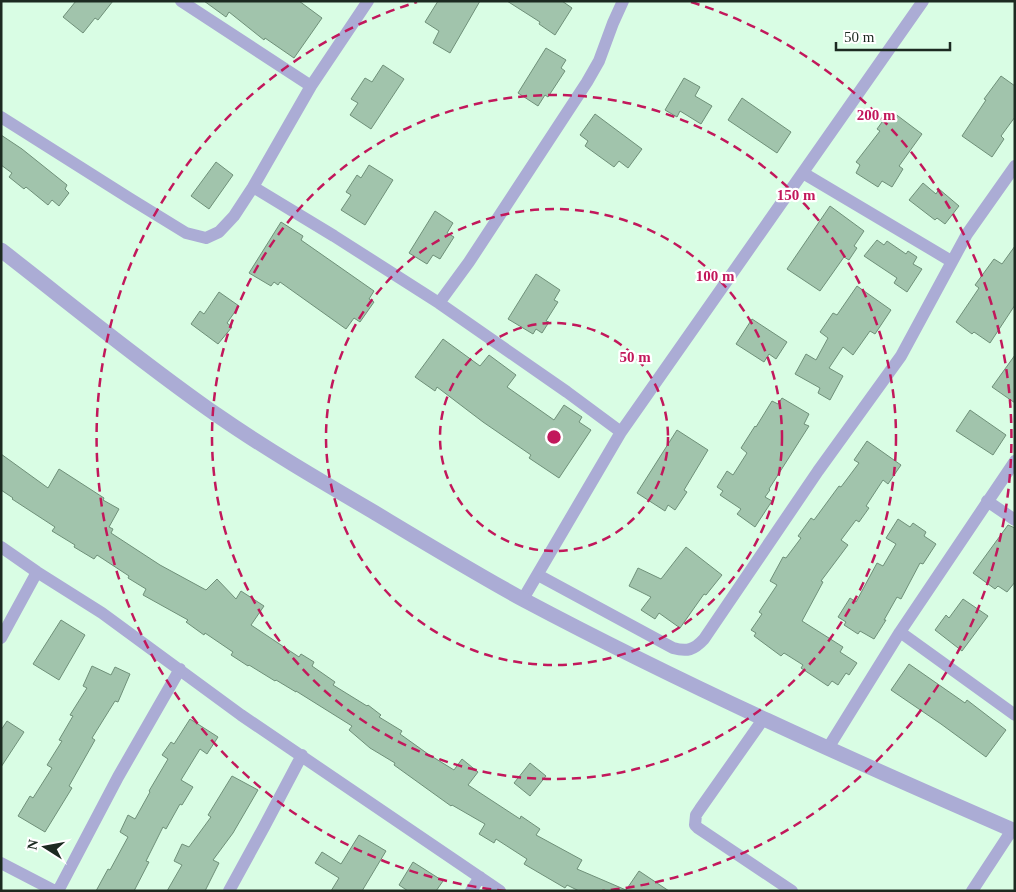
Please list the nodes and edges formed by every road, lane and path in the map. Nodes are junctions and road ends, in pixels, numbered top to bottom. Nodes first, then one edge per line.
1 (181, 1) edge
2 (368, 1) edge
3 (623, 1) edge
4 (923, 1) edge
5 (311, 86) junction
6 (1, 117) edge
7 (1015, 166) edge
8 (803, 173) junction
9 (253, 187) junction
10 (1, 250) edge
11 (951, 261) junction
12 (439, 303) junction
13 (621, 432) junction
14 (1015, 461) edge
15 (987, 501) junction
16 (1015, 520) edge
17 (1, 547) edge
18 (37, 572) junction
19 (538, 575) junction
20 (523, 599) junction
21 (900, 632) junction
22 (1, 638) edge
23 (180, 669) junction
24 (1015, 715) edge
25 (764, 718) junction
26 (828, 748) junction
27 (302, 755) junction
28 (1013, 830) edge
29 (1, 863) edge
30 (480, 877) junction
31 (56, 891) edge
32 (229, 891) edge
33 (471, 891) edge
34 (500, 891) edge
35 (792, 891) edge
36 (972, 891) edge

1 - 5 street
2 - 5 street
3 - 12 street
4 - 8 street
5 - 9 street
6 - 9 street
7 - 11 street
8 - 11 street
8 - 13 street
9 - 12 street
10 - 20 street
11 - 19 street
12 - 13 street
13 - 19 street
14 - 15 street
15 - 16 street
15 - 21 street
17 - 18 street
18 - 22 street
18 - 23 street
19 - 20 street
20 - 25 street
21 - 24 street
21 - 26 street
23 - 27 street
23 - 31 street
25 - 26 street
25 - 35 street
26 - 28 street
27 - 30 street
27 - 32 street
28 - 36 street
29 - 31 street
30 - 33 street
30 - 34 street

